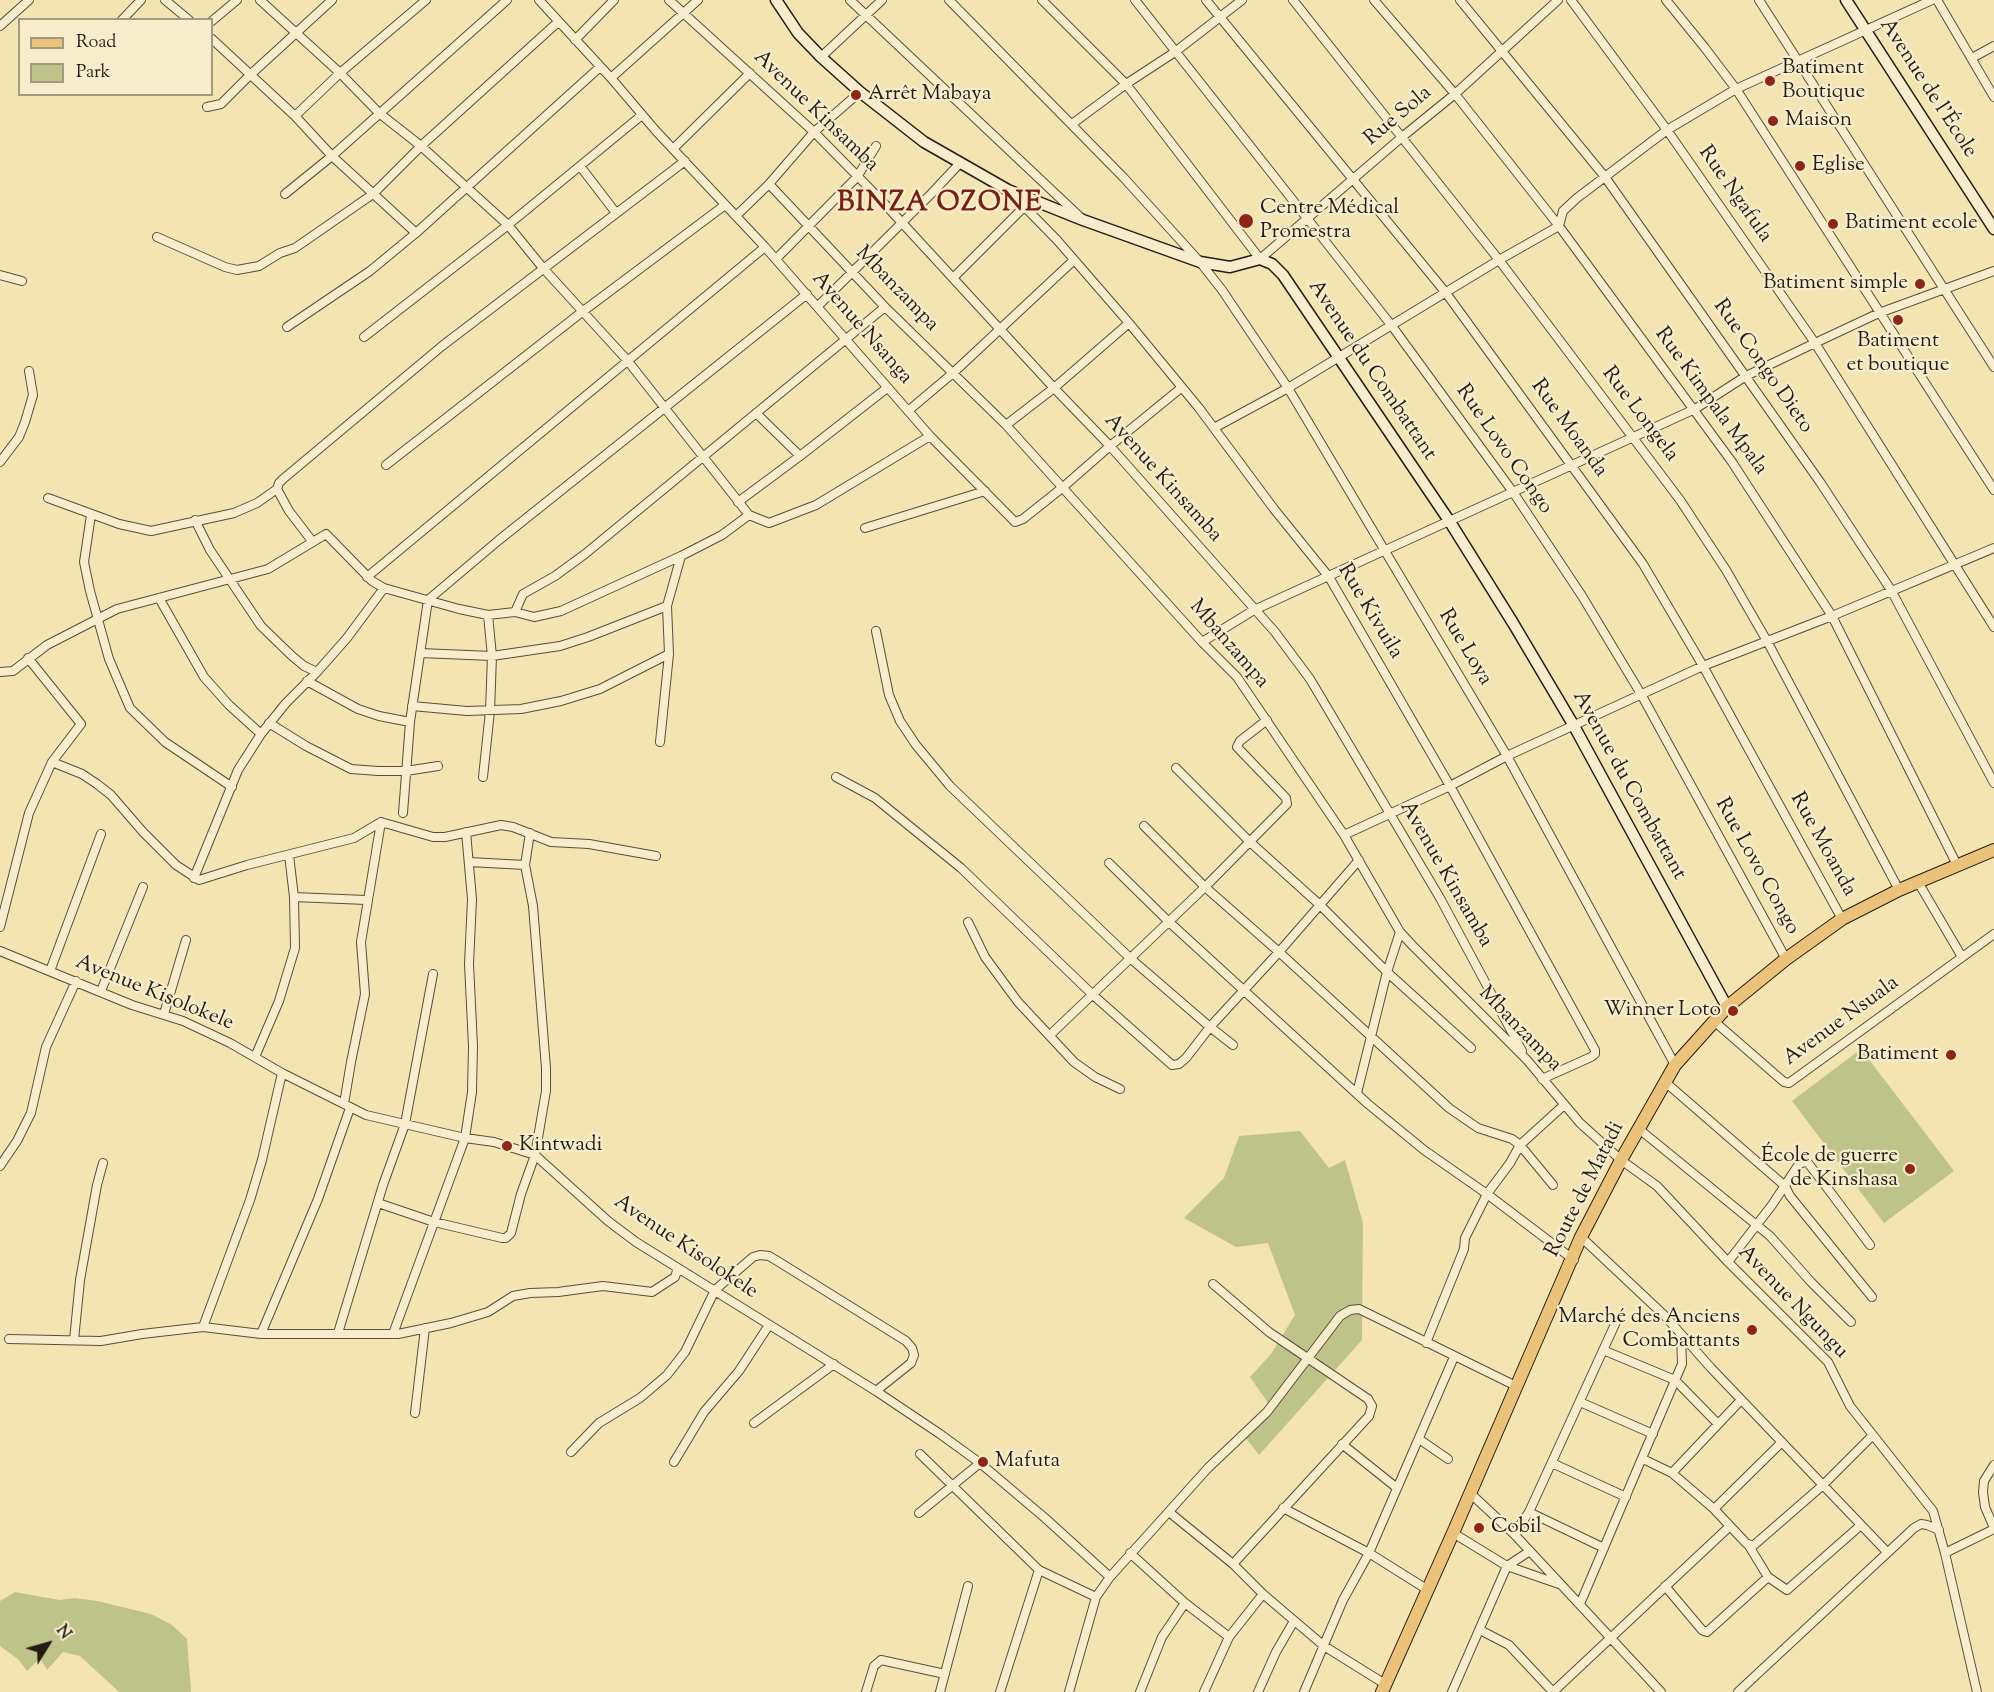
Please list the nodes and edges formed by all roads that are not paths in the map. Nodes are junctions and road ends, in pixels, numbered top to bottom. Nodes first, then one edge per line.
1 (29, 0) edge
2 (141, 0) edge
3 (165, 0) edge
4 (237, 0) edge
5 (260, 0) edge
6 (332, 0) edge
7 (426, 0) edge
8 (507, 0) edge
9 (539, 0) edge
10 (614, 0) edge
11 (669, 0) edge
12 (698, 0) edge
13 (776, 0) edge
14 (850, 0) edge
15 (882, 0) edge
16 (949, 0) edge
17 (1042, 0) edge
18 (1135, 0) edge
19 (1206, 0) edge
20 (1242, 0) edge
21 (1293, 0) edge
22 (1374, 0) edge
23 (1460, 0) edge
24 (1572, 0) edge
25 (1666, 0) edge
26 (1759, 0) edge
27 (1846, 0) edge
28 (1932, 0) edge
29 (1937, 0) edge
30 (1555, 1) edge
31 (682, 12) junction
32 (865, 15) junction
33 (1220, 17) junction
34 (124, 18) edge
35 (187, 18) edge
36 (213, 20) edge
37 (558, 22) junction
38 (0, 26) edge
39 (1865, 29) junction
40 (297, 34) junction
41 (213, 40) edge
42 (575, 40) junction
43 (1994, 46) edge
44 (1503, 51) junction
45 (1175, 52) junction
46 (821, 57) junction
47 (1972, 58) junction
48 (1800, 61) junction
49 (600, 66) junction
50 (340, 73) junction
51 (750, 73) junction
52 (249, 76) junction
53 (611, 78) junction
54 (1126, 84) junction
55 (1736, 89) junction
56 (860, 92) junction
57 (1455, 94) junction
58 (1994, 97) edge
59 (207, 107) dead end
60 (380, 113) junction
61 (642, 115) junction
62 (295, 116) junction
63 (1072, 124) junction
64 (1667, 130) junction
65 (814, 132) junction
66 (1402, 137) junction
67 (421, 146) junction
68 (876, 146) dead end
69 (673, 149) junction
70 (332, 156) junction
71 (685, 161) junction
72 (960, 163) junction
73 (580, 166) junction
74 (857, 177) junction
75 (1605, 177) junction
76 (1353, 180) junction
77 (769, 184) junction
78 (467, 188) junction
79 (1008, 190) junction
80 (373, 194) junction
81 (285, 195) dead end
82 (725, 205) junction
83 (1024, 207) junction
84 (616, 213) junction
85 (736, 216) junction
86 (1309, 218) junction
87 (1083, 220) junction
88 (902, 223) junction
89 (508, 225) junction
90 (808, 225) junction
91 (1559, 226) junction
92 (1994, 229) edge
93 (416, 233) junction
94 (157, 237) dead end
95 (765, 247) junction
96 (776, 259) junction
97 (1260, 259) junction
98 (1074, 260) junction
99 (1499, 260) junction
100 (1200, 262) junction
101 (543, 268) junction
102 (1994, 271) edge
103 (852, 272) junction
104 (0, 275) edge
105 (953, 278) junction
106 (22, 281) dead end
107 (1945, 290) junction
108 (1446, 293) junction
109 (807, 294) junction
110 (818, 306) junction
111 (885, 307) junction
112 (582, 312) junction
113 (1879, 313) junction
114 (1129, 323) junction
115 (1392, 326) junction
116 (287, 327) dead end
117 (1001, 329) junction
118 (364, 337) dead end
119 (846, 339) junction
120 (1815, 343) junction
121 (1339, 358) junction
122 (627, 360) junction
123 (1994, 367) edge
124 (29, 370) dead end
125 (953, 373) junction
126 (1746, 376) junction
127 (887, 388) junction
128 (1053, 388) junction
129 (1181, 388) junction
130 (1288, 388) junction
131 (664, 406) junction
132 (1695, 409) junction
133 (908, 411) junction
134 (756, 413) junction
135 (1006, 425) junction
136 (1214, 428) junction
137 (930, 436) junction
138 (1632, 437) junction
139 (0, 445) edge
140 (1110, 446) junction
141 (9, 451) junction
142 (704, 456) junction
143 (800, 456) junction
144 (0, 462) edge
145 (1571, 464) junction
146 (386, 465) dead end
147 (277, 489) junction
148 (1062, 489) junction
149 (1994, 490) edge
150 (985, 491) junction
151 (1513, 492) junction
152 (48, 498) dead end
153 (738, 502) junction
154 (91, 515) junction
155 (749, 515) junction
156 (195, 520) junction
157 (1450, 522) junction
158 (865, 528) dead end
159 (312, 541) junction
160 (1994, 548) edge
161 (1384, 549) junction
162 (681, 556) junction
163 (1954, 564) junction
164 (367, 576) junction
165 (1329, 577) junction
166 (230, 579) junction
167 (384, 588) junction
168 (1891, 590) junction
169 (159, 598) junction
170 (429, 600) junction
171 (666, 606) junction
172 (1254, 609) junction
173 (515, 612) junction
174 (488, 615) junction
175 (1832, 616) junction
176 (97, 619) junction
177 (1994, 627) edge
178 (876, 631) dead end
179 (1767, 641) junction
180 (1202, 642) junction
181 (420, 653) junction
182 (669, 654) junction
183 (492, 656) junction
184 (28, 658) junction
185 (1703, 666) junction
186 (0, 672) edge
187 (317, 672) junction
188 (307, 681) junction
189 (1641, 694) junction
190 (412, 706) junction
191 (490, 711) junction
192 (1267, 720) junction
193 (410, 722) junction
194 (269, 723) junction
195 (1574, 726) junction
196 (261, 734) junction
197 (660, 742) dead end
198 (1507, 756) junction
199 (52, 762) junction
200 (438, 766) dead end
201 (1176, 768) dead end
202 (406, 771) junction
203 (483, 777) dead end
204 (836, 777) dead end
205 (1994, 783) edge
206 (1450, 786) junction
207 (232, 787) junction
208 (403, 813) dead end
209 (1390, 814) junction
210 (381, 822) junction
211 (1144, 826) dead end
212 (466, 832) junction
213 (101, 834) dead end
214 (530, 834) junction
215 (1344, 835) junction
216 (1250, 842) junction
217 (1994, 850) edge
218 (289, 855) junction
219 (656, 856) dead end
220 (1359, 860) junction
221 (469, 862) junction
222 (1109, 863) dead end
223 (525, 865) junction
224 (1957, 865) junction
225 (194, 878) junction
226 (1918, 882) junction
227 (143, 887) dead end
228 (1205, 887) junction
229 (1899, 890) junction
230 (294, 897) junction
231 (366, 900) junction
232 (1320, 905) junction
233 (1842, 919) junction
234 (1168, 921) junction
235 (968, 922) dead end
236 (0, 927) edge
237 (1400, 932) junction
238 (1994, 934) edge
239 (186, 940) dead end
240 (0, 951) edge
241 (1280, 952) junction
242 (1962, 957) junction
243 (1130, 958) junction
244 (1786, 959) junction
245 (50, 971) junction
246 (1387, 972) junction
247 (433, 974) dead end
248 (76, 981) junction
249 (1245, 990) junction
250 (102, 991) junction
251 (1093, 995) junction
252 (1727, 1007) junction
253 (164, 1014) junction
254 (1715, 1022) junction
255 (1210, 1027) junction
256 (1050, 1035) junction
257 (1371, 1035) junction
258 (1233, 1045) dead end
259 (1471, 1048) dead end
260 (255, 1057) junction
261 (1527, 1060) junction
262 (1675, 1065) junction
263 (282, 1073) junction
264 (1542, 1079) junction
265 (1664, 1081) junction
266 (1120, 1089) dead end
267 (1357, 1093) junction
268 (1564, 1105) junction
269 (347, 1106) junction
270 (405, 1124) junction
271 (1639, 1129) junction
272 (465, 1138) junction
273 (1520, 1145) junction
274 (536, 1155) junction
275 (1621, 1160) junction
276 (103, 1163) dead end
277 (0, 1166) edge
278 (1553, 1185) dead end
279 (1785, 1186) junction
280 (1487, 1194) junction
281 (378, 1203) junction
282 (434, 1222) junction
283 (1757, 1225) junction
284 (1581, 1237) junction
285 (1870, 1245) dead end
286 (1574, 1259) junction
287 (1728, 1262) junction
288 (678, 1268) junction
289 (1213, 1284) dead end
290 (715, 1290) junction
291 (1872, 1296) dead end
292 (1616, 1322) dead end
293 (1851, 1322) dead end
294 (769, 1325) junction
295 (203, 1326) junction
296 (425, 1328) junction
297 (261, 1334) junction
298 (338, 1334) junction
299 (393, 1334) junction
300 (1681, 1335) junction
301 (9, 1339) dead end
302 (74, 1340) junction
303 (1426, 1343) junction
304 (1603, 1350) junction
305 (1454, 1357) junction
306 (1308, 1358) junction
307 (834, 1364) junction
308 (1675, 1380) junction
309 (1516, 1386) junction
310 (876, 1391) junction
311 (1742, 1400) junction
312 (1580, 1402) junction
313 (415, 1413) dead end
314 (754, 1423) dead end
315 (1718, 1424) junction
316 (1653, 1434) junction
317 (1874, 1435) junction
318 (1419, 1438) junction
319 (1782, 1442) junction
320 (1342, 1444) junction
321 (571, 1452) dead end
322 (920, 1454) dead end
323 (1448, 1459) dead end
324 (1643, 1459) junction
325 (674, 1462) dead end
326 (980, 1463) junction
327 (1552, 1463) junction
328 (1994, 1465) edge
329 (1672, 1473) junction
330 (1823, 1485) junction
331 (953, 1486) junction
332 (1397, 1488) junction
333 (1470, 1493) junction
334 (1626, 1497) junction
335 (1283, 1508) junction
336 (1714, 1509) junction
337 (1169, 1512) junction
338 (1529, 1512) junction
339 (920, 1513) dead end
340 (1861, 1525) junction
341 (1729, 1527) junction
342 (1994, 1529) edge
343 (1939, 1530) junction
344 (1453, 1533) junction
345 (1514, 1534) junction
346 (1749, 1546) junction
347 (1604, 1548) junction
348 (1530, 1551) junction
349 (1887, 1552) junction
350 (1130, 1553) junction
351 (1369, 1553) junction
352 (1946, 1553) junction
353 (1233, 1564) junction
354 (1507, 1566) junction
355 (1039, 1570) junction
356 (1110, 1577) junction
357 (1768, 1578) junction
358 (1561, 1585) junction
359 (968, 1586) dead end
360 (1665, 1586) junction
361 (1428, 1590) junction
362 (1263, 1594) junction
363 (1096, 1597) junction
364 (1185, 1603) junction
365 (1580, 1604) junction
366 (1294, 1622) junction
367 (1480, 1630) junction
368 (1229, 1637) junction
369 (1610, 1637) junction
370 (1324, 1646) junction
371 (945, 1674) junction
372 (1384, 1688) edge
373 (1742, 1690) edge
374 (866, 1692) edge
375 (940, 1692) edge
376 (1000, 1692) edge
377 (1068, 1692) edge
378 (1140, 1692) edge
379 (1204, 1692) edge
380 (1258, 1692) edge
381 (1304, 1692) edge
382 (1452, 1692) edge
383 (1553, 1692) edge
384 (1661, 1692) edge
385 (1977, 1692) edge

1 - 38 street
2 - 34 street
3 - 35 street
4 - 36 street
5 - 40 street
6 - 40 street
7 - 50 street
8 - 60 street
9 - 37 street, Avenue Nsanga
10 - 42 street
11 - 31 street, Avenue Kinsamba
12 - 31 street
13 - 46 street
14 - 32 street
15 - 32 street
16 - 63 street, Rue Loya
17 - 54 street
18 - 45 street, Rue Lovo Congo
19 - 33 street, Rue Moanda
20 - 33 street
21 - 66 street, Rue Longela
22 - 57 street, Rue Kimpala Mpala
23 - 44 street, Rue Congo Dieto
24 - 64 street, Rue Ngafula
25 - 55 street
26 - 48 street
27 - 39 street, Avenue de l'École
28 - 39 street
29 - 47 street
30 - 44 street, Rue Sola
31 - 51 street, Avenue Kinsamba
31 - 53 street
32 - 46 street
32 - 87 street
33 - 45 street
33 - 76 street, Rue Moanda
37 - 42 street, Avenue Nsanga
37 - 67 street
39 - 48 street
39 - 92 street, Avenue de l'École
40 - 50 street
40 - 52 street
41 - 52 street
42 - 49 street, Avenue Nsanga
43 - 47 street
44 - 57 street, Rue Sola
44 - 75 street, Rue Congo Dieto
45 - 54 street
45 - 86 street, Rue Lovo Congo
46 - 56 street
47 - 58 street
48 - 55 street
48 - 107 street
49 - 53 street, Avenue Nsanga
49 - 78 street
50 - 60 street
50 - 62 street
51 - 65 street, Avenue Kinsamba
51 - 69 street
52 - 59 street
52 - 62 street
53 - 61 street, Avenue Nsanga
54 - 63 street
54 - 97 street
55 - 64 street
55 - 113 street
56 - 65 street
56 - 72 street
57 - 66 street, Rue Sola
57 - 91 street, Rue Kimpala Mpala
60 - 67 street
60 - 70 street
61 - 69 street, Avenue Nsanga
61 - 73 street
62 - 70 street
63 - 100 street, Rue Loya
64 - 75 street
64 - 120 street, Rue Ngafula
65 - 74 street, Avenue Kinsamba
65 - 77 street
66 - 76 street, Rue Sola
66 - 99 street, Rue Longela
67 - 78 street
67 - 80 street
68 - 74 street
69 - 71 street, Avenue Nsanga
70 - 80 street
70 - 81 street
71 - 82 street, Avenue Nsanga
71 - 84 street
72 - 79 street
72 - 88 street
73 - 84 street
73 - 89 street
74 - 88 street, Avenue Kinsamba
74 - 90 street
75 - 91 street
75 - 126 street, Rue Congo Dieto
76 - 86 street, Rue Sola
76 - 108 street, Rue Moanda
77 - 85 street
77 - 90 street, Mbanzampa
78 - 89 street
78 - 93 street
79 - 83 street, Rue Kivuila
79 - 87 street
80 - 93 street
80 - 94 street
82 - 85 street, Avenue Nsanga
82 - 112 street
83 - 98 street, Rue Kivuila
83 - 105 street
84 - 101 street
85 - 95 street, Avenue Nsanga
86 - 97 street, Rue Sola
86 - 115 street, Rue Lovo Congo
87 - 100 street
88 - 103 street
88 - 105 street, Avenue Kinsamba
89 - 101 street
89 - 118 street
90 - 96 street
90 - 103 street, Mbanzampa
91 - 99 street
91 - 132 street, Rue Kimpala Mpala
93 - 116 street
95 - 96 street, Avenue Nsanga
95 - 122 street
96 - 109 street, Avenue Nsanga
97 - 100 street
97 - 121 street, Avenue du Combattant
98 - 114 street, Rue Kivuila
98 - 117 street
99 - 108 street
99 - 138 street, Rue Longela
100 - 130 street, Rue Loya
101 - 112 street
101 - 147 street
102 - 107 street
103 - 110 street
103 - 111 street, Mbanzampa
104 - 106 street
105 - 117 street, Avenue Kinsamba
107 - 113 street
107 - 123 street
108 - 115 street
108 - 145 street, Rue Moanda
109 - 110 street, Avenue Nsanga
109 - 131 street
110 - 119 street, Avenue Nsanga
111 - 119 street
111 - 125 street, Mbanzampa
112 - 122 street
112 - 146 street
113 - 120 street
113 - 149 street
114 - 128 street
114 - 129 street, Rue Kivuila
115 - 121 street
115 - 151 street, Rue Lovo Congo
117 - 125 street
117 - 128 street, Avenue Kinsamba
119 - 127 street, Avenue Nsanga
119 - 134 street
120 - 126 street
120 - 163 street, Rue Ngafula
121 - 130 street
121 - 157 street, Avenue du Combattant
122 - 131 street
122 - 164 street
124 - 141 street
125 - 133 street
125 - 135 street, Mbanzampa
126 - 132 street
126 - 168 street, Rue Congo Dieto
127 - 133 street, Avenue Nsanga
127 - 143 street
128 - 135 street
128 - 140 street, Avenue Kinsamba
129 - 136 street, Rue Kivuila
129 - 140 street, Avenue Nsanga
130 - 136 street
130 - 161 street, Rue Loya
131 - 142 street
131 - 170 street
132 - 138 street
132 - 175 street, Rue Kimpala Mpala
133 - 137 street, Avenue Nsanga
134 - 142 street
134 - 143 street
135 - 148 street, Mbanzampa
136 - 165 street, Rue Kivuila
137 - 150 street, Avenue Nsanga
137 - 155 street
138 - 145 street
138 - 179 street, Rue Longela
139 - 141 street
140 - 148 street, Avenue Nsanga
140 - 172 street, Avenue Kinsamba
141 - 144 street
142 - 153 street
142 - 173 street
143 - 153 street
145 - 151 street
145 - 185 street, Rue Moanda
147 - 156 street
147 - 159 street
148 - 150 street, Avenue Nsanga
148 - 180 street, Mbanzampa
150 - 158 street
151 - 157 street
151 - 189 street, Rue Lovo Congo
152 - 154 street
153 - 155 street
154 - 156 street
154 - 176 street
155 - 162 street
156 - 166 street
157 - 161 street
157 - 195 street, Avenue du Combattant
159 - 164 street
159 - 166 street
160 - 163 street
161 - 165 street
161 - 198 street, Rue Loya
162 - 171 street
162 - 173 street
163 - 168 street
163 - 177 street, Rue Ngafula
164 - 167 street
165 - 172 street
165 - 206 street, Rue Kivuila
166 - 169 street
166 - 187 street
167 - 170 street
167 - 187 street
168 - 175 street
168 - 205 street, Rue Congo Dieto
169 - 176 street
169 - 196 street
170 - 174 street
170 - 181 street
171 - 182 street
171 - 183 street
172 - 180 street
172 - 209 street, Avenue Kinsamba
173 - 174 street
174 - 183 street
175 - 179 street
175 - 224 street, Rue Kimpala Mpala
176 - 184 street
176 - 207 street
178 - 243 street
179 - 185 street
179 - 229 street, Rue Longela
180 - 192 street, Mbanzampa
181 - 183 street
181 - 190 street
182 - 191 street
182 - 197 street
183 - 191 street
184 - 186 street
184 - 199 street
185 - 189 street
185 - 233 street, Rue Moanda
187 - 188 street
188 - 193 street
188 - 194 street
189 - 195 street
189 - 244 street, Rue Lovo Congo
190 - 191 street
190 - 193 street
191 - 203 street
192 - 215 street, Mbanzampa
192 - 216 street
193 - 202 street
194 - 196 street
194 - 202 street
195 - 198 street
195 - 252 street, Avenue du Combattant
196 - 207 street
198 - 206 street
198 - 262 street, Rue Loya
199 - 225 street
199 - 236 street
200 - 202 street
201 - 216 street
202 - 208 street
204 - 251 street
206 - 209 street
206 - 264 street, Rue Kivuila
207 - 225 street
209 - 215 street
209 - 261 street, Avenue Kinsamba
210 - 212 street
210 - 218 street
210 - 231 street
211 - 228 street
212 - 214 street
212 - 221 street
213 - 245 street
214 - 219 street
214 - 223 street
215 - 220 street, Mbanzampa
216 - 228 street
216 - 232 street
217 - 224 main road, Route de Matadi
218 - 225 street
218 - 230 street
220 - 232 street
220 - 237 street, Mbanzampa
221 - 223 street
221 - 272 street
222 - 234 street
223 - 274 street
224 - 226 main road, Route de Matadi
226 - 229 main road, Route de Matadi
226 - 242 street
227 - 250 street
228 - 234 street
228 - 241 street
229 - 233 main road, Route de Matadi
230 - 231 street
230 - 260 street
231 - 269 street
232 - 241 street
232 - 246 street
233 - 244 main road, Route de Matadi
234 - 243 street
234 - 249 street
235 - 256 street
237 - 246 street
237 - 261 street, Mbanzampa
238 - 242 street, Avenue Nsuala
239 - 253 street
240 - 245 street, Avenue Kisolokele
241 - 249 street
241 - 257 street
242 - 254 street, Avenue Nsuala
243 - 251 street
243 - 255 street
244 - 252 main road, Route de Matadi
245 - 248 street, Avenue Kisolokele
246 - 257 street
246 - 259 street
247 - 270 street
248 - 250 street, Avenue Kisolokele
248 - 277 street
249 - 255 street
249 - 267 street
250 - 253 street, Avenue Kisolokele
251 - 255 street
251 - 256 street
252 - 254 main road, Route de Matadi
253 - 260 street, Avenue Kisolokele
254 - 262 main road, Route de Matadi
255 - 258 street
256 - 266 street
257 - 267 street
257 - 273 street
260 - 263 street, Avenue Kisolokele
261 - 264 street, Mbanzampa
262 - 265 main road, Route de Matadi
263 - 269 street, Avenue Kisolokele
263 - 295 street
264 - 268 street, Mbanzampa
265 - 271 main road, Route de Matadi
265 - 279 street
267 - 280 street
268 - 273 street
268 - 275 street, Mbanzampa
269 - 270 street, Avenue Kisolokele
269 - 297 street
270 - 272 street, Avenue Kisolokele
270 - 281 street
271 - 275 main road, Route de Matadi
271 - 283 street
272 - 274 street, Avenue Kisolokele
272 - 282 street
273 - 278 street
273 - 280 street
274 - 282 street
274 - 288 street, Avenue Kisolokele
275 - 284 main road, Route de Matadi
275 - 287 street, Avenue Ngungu
276 - 302 street
279 - 283 street
279 - 285 street
279 - 291 street
280 - 286 street
280 - 303 street
281 - 282 street
281 - 298 street
282 - 299 street
283 - 287 street
283 - 293 street
284 - 286 main road, Route de Matadi
284 - 300 street
286 - 309 main road, Route de Matadi
287 - 317 street, Avenue Ngungu
288 - 290 street, Avenue Kisolokele
288 - 296 street
289 - 306 street
290 - 294 street, Avenue Kisolokele
290 - 310 street
290 - 321 street
292 - 304 street
294 - 307 street, Avenue Kisolokele
294 - 325 street
295 - 297 street
295 - 302 street
296 - 299 street
296 - 313 street
297 - 298 street
298 - 299 street
300 - 308 street
300 - 311 street
301 - 302 street
303 - 305 street
303 - 306 street
304 - 308 street
304 - 312 street
305 - 309 street
305 - 318 street
306 - 320 street
306 - 337 street
307 - 310 street, Avenue Kisolokele
307 - 314 street
308 - 315 street
308 - 316 street
309 - 333 main road, Route de Matadi
310 - 326 street, Avenue Kisolokele
311 - 315 street
311 - 319 street
312 - 316 street
312 - 327 street
315 - 329 street
316 - 324 street
317 - 330 street
317 - 343 street, Avenue Ngungu
318 - 323 street
318 - 332 street
319 - 330 street
319 - 336 street
320 - 332 street
320 - 335 street
322 - 331 street
324 - 329 street
324 - 334 street
326 - 331 street
326 - 356 street, Avenue Kisolokele
327 - 334 street
327 - 338 street
328 - 342 street
329 - 336 street
330 - 340 street
330 - 346 street
331 - 339 street
331 - 355 street
332 - 351 street
333 - 344 main road, Route de Matadi
333 - 345 street
334 - 347 street
335 - 351 street
335 - 353 street
336 - 341 street
337 - 350 street
337 - 353 street
338 - 345 street
338 - 347 street
340 - 349 street
340 - 357 street
341 - 346 street
341 - 360 street
342 - 352 street
343 - 349 street
343 - 352 street, Avenue Ngungu
344 - 354 street
344 - 361 main road, Route de Matadi
345 - 348 street
346 - 357 street
347 - 365 street
348 - 354 street
348 - 358 street
349 - 373 street
350 - 356 street
350 - 364 street
351 - 361 street
351 - 370 street
352 - 385 street, Avenue Ngungu
353 - 362 street
354 - 358 street
354 - 367 street
355 - 363 street
355 - 376 street
356 - 363 street
357 - 360 street
358 - 365 street
359 - 371 street
360 - 369 street
361 - 372 main road, Route de Matadi
362 - 366 street
362 - 368 street
363 - 377 street
364 - 368 street
364 - 378 street
365 - 369 street
366 - 370 street
366 - 380 street
367 - 382 street
367 - 383 street
368 - 379 street
369 - 383 street
369 - 384 street
370 - 372 street
370 - 381 street
371 - 374 street
371 - 375 street

